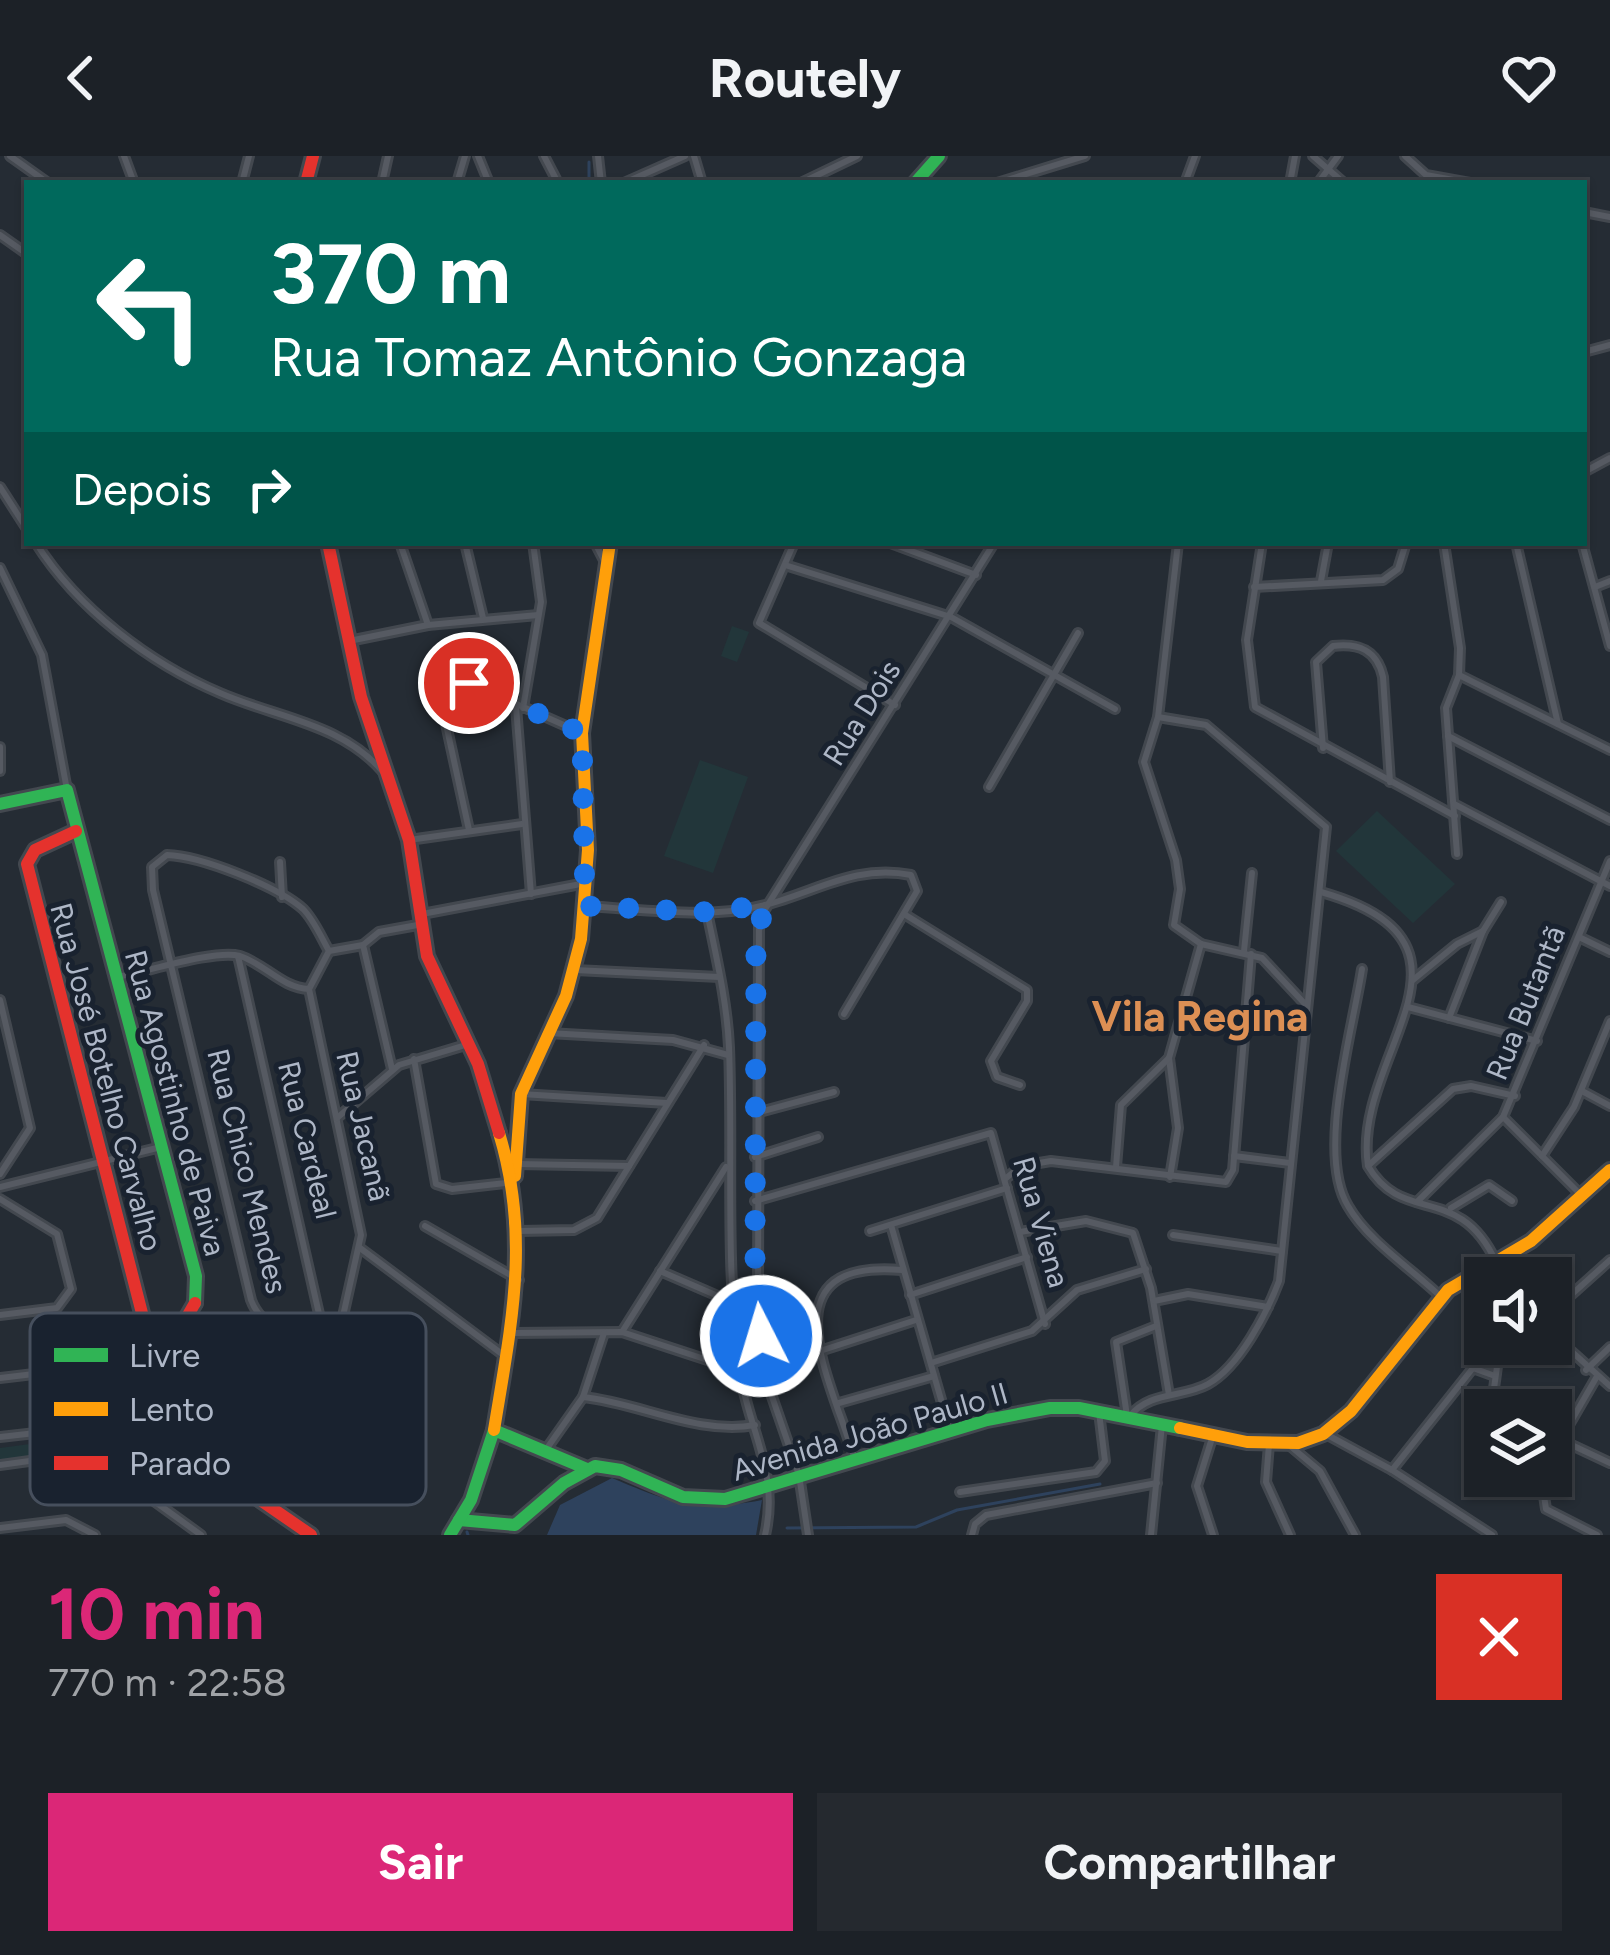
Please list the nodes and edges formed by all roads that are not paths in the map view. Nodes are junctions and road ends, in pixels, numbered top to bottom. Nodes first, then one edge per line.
1 (10, 156) edge
2 (689, 156) edge
3 (857, 156) edge
4 (939, 156) edge
5 (1081, 156) edge
6 (1338, 156) edge
7 (1405, 156) edge
8 (1316, 158) edge
9 (1329, 169) junction
10 (44, 180) edge
11 (631, 180) edge
12 (807, 180) edge
13 (919, 180) edge
14 (1006, 180) edge
15 (1320, 180) edge
16 (1340, 180) edge
17 (1454, 180) edge
18 (0, 488) edge
19 (24, 524) edge
20 (38, 546) edge
21 (329, 546) edge
22 (401, 546) edge
23 (466, 546) edge
24 (534, 546) edge
25 (597, 546) edge
26 (610, 546) edge
27 (793, 546) edge
28 (909, 546) edge
29 (992, 546) edge
30 (1178, 546) edge
31 (1262, 546) edge
32 (1327, 546) edge
33 (1405, 546) edge
34 (1444, 546) edge
35 (1517, 546) edge
36 (1583, 546) edge
37 (785, 565) junction
38 (609, 567) junction
39 (0, 568) edge
40 (976, 574) junction
41 (1321, 581) junction
42 (1610, 581) edge
43 (1255, 587) junction
44 (1594, 587) junction
45 (538, 615) junction
46 (951, 616) junction
47 (483, 618) junction
48 (428, 625) junction
49 (1078, 633) dead end
50 (349, 641) junction
51 (1610, 645) edge
52 (1054, 674) junction
53 (1460, 675) junction
54 (895, 705) junction
55 (519, 707) junction
56 (1115, 710) dead end
57 (1158, 717) junction
58 (1558, 724) junction
59 (582, 733) junction
60 (1447, 736) junction
61 (0, 747) edge
62 (1323, 748) junction
63 (1610, 750) edge
64 (0, 771) edge
65 (390, 781) junction
66 (1390, 782) junction
67 (989, 787) dead end
68 (68, 790) junction
69 (0, 804) edge
70 (1454, 805) junction
71 (1455, 816) junction
72 (1610, 820) edge
73 (523, 824) junction
74 (469, 830) junction
75 (76, 831) junction
76 (409, 840) junction
77 (1457, 854) dead end
78 (1610, 861) edge
79 (280, 862) dead end
80 (1252, 873) dead end
81 (1601, 881) junction
82 (586, 883) junction
83 (1610, 886) edge
84 (1321, 892) junction
85 (531, 894) junction
86 (282, 897) junction
87 (1502, 902) dead end
88 (765, 905) junction
89 (585, 906) junction
90 (707, 912) junction
91 (904, 914) junction
92 (422, 919) junction
93 (1483, 931) junction
94 (1580, 937) junction
95 (1202, 944) junction
96 (363, 945) junction
97 (329, 951) junction
98 (1248, 952) junction
99 (1610, 952) edge
100 (238, 956) junction
101 (171, 968) junction
102 (1362, 969) dead end
103 (575, 970) junction
104 (117, 977) junction
105 (719, 977) junction
106 (1412, 981) junction
107 (309, 989) junction
108 (0, 1000) edge
109 (1305, 1004) junction
110 (1408, 1007) junction
111 (2, 1012) edge
112 (844, 1014) dead end
113 (1449, 1018) junction
114 (1610, 1021) edge
115 (548, 1033) junction
116 (1537, 1041) junction
117 (469, 1044) junction
118 (704, 1045) junction
119 (729, 1055) junction
120 (1169, 1058) junction
121 (414, 1059) junction
122 (392, 1069) junction
123 (1020, 1085) dead end
124 (1582, 1091) junction
125 (834, 1092) dead end
126 (521, 1094) junction
127 (1515, 1096) junction
128 (668, 1103) junction
129 (1610, 1106) edge
130 (756, 1113) junction
131 (1503, 1117) junction
132 (337, 1118) junction
133 (818, 1137) dead end
134 (160, 1147) junction
135 (1234, 1156) junction
136 (1542, 1156) junction
137 (755, 1157) junction
138 (104, 1162) junction
139 (1290, 1163) junction
140 (517, 1164) junction
141 (728, 1164) junction
142 (628, 1166) junction
143 (1368, 1166) junction
144 (1116, 1169) junction
145 (1610, 1170) edge
146 (0, 1174) edge
147 (1170, 1177) junction
148 (514, 1182) junction
149 (1006, 1184) junction
150 (0, 1187) edge
151 (1582, 1196) junction
152 (0, 1198) edge
153 (755, 1201) junction
154 (1512, 1202) dead end
155 (1417, 1203) junction
156 (1450, 1208) junction
157 (891, 1225) junction
158 (425, 1226) dead end
159 (519, 1231) junction
160 (870, 1231) dead end
161 (1020, 1232) junction
162 (1173, 1234) dead end
163 (360, 1248) junction
164 (1282, 1251) junction
165 (1027, 1257) junction
166 (1493, 1257) edge
167 (1504, 1257) edge
168 (1610, 1260) edge
169 (1146, 1269) junction
170 (902, 1270) junction
171 (659, 1271) junction
172 (519, 1280) junction
173 (1464, 1282) edge
174 (1572, 1294) edge
175 (910, 1295) junction
176 (1441, 1297) junction
177 (1154, 1301) junction
178 (734, 1303) junction
179 (1268, 1307) junction
180 (141, 1313) edge
181 (193, 1313) edge
182 (258, 1313) edge
183 (319, 1313) edge
184 (343, 1313) edge
185 (0, 1316) edge
186 (917, 1319) junction
187 (1045, 1324) junction
188 (1156, 1326) junction
189 (605, 1332) junction
190 (622, 1332) junction
191 (513, 1333) junction
192 (1610, 1347) edge
193 (823, 1350) junction
194 (1572, 1355) edge
195 (509, 1360) junction
196 (931, 1363) junction
197 (1477, 1365) edge
198 (1498, 1365) edge
199 (1473, 1368) junction
200 (740, 1370) junction
201 (1586, 1370) junction
202 (30, 1374) edge
203 (934, 1376) junction
204 (1496, 1376) junction
205 (0, 1378) edge
206 (1596, 1378) junction
207 (1610, 1386) edge
208 (1494, 1389) edge
209 (1169, 1395) junction
210 (583, 1396) junction
211 (838, 1403) junction
212 (1099, 1412) junction
213 (1128, 1419) junction
214 (1572, 1421) edge
215 (756, 1425) junction
216 (1162, 1425) junction
217 (494, 1430) junction
218 (950, 1430) junction
219 (1321, 1432) junction
220 (30, 1434) edge
221 (1213, 1436) junction
222 (0, 1437) edge
223 (1269, 1444) junction
224 (1289, 1445) junction
225 (1572, 1445) edge
226 (545, 1451) junction
227 (855, 1460) junction
228 (30, 1461) edge
229 (566, 1463) junction
230 (1610, 1463) edge
231 (0, 1465) edge
232 (587, 1468) junction
233 (1392, 1470) junction
234 (796, 1476) junction
235 (564, 1483) junction
236 (1157, 1483) junction
237 (775, 1486) junction
238 (960, 1492) dead end
239 (1544, 1497) edge
240 (472, 1500) junction
241 (159, 1505) edge
242 (267, 1505) edge
243 (459, 1520) junction
244 (484, 1522) junction
245 (0, 1528) edge
246 (95, 1535) edge
247 (201, 1535) edge
248 (311, 1535) edge
249 (450, 1535) edge
250 (765, 1535) edge
251 (807, 1535) edge
252 (973, 1535) edge
253 (1151, 1535) edge
254 (1213, 1535) edge
255 (1290, 1535) edge
256 (1355, 1535) edge
257 (1492, 1535) edge
258 (1598, 1535) edge

1 - 10 street
2 - 11 street
3 - 12 street
4 - 13 main road
5 - 14 street
6 - 9 street
7 - 17 street
8 - 9 street
9 - 15 street
9 - 16 street
18 - 19 street
20 - 65 street
21 - 50 main road
22 - 48 street
23 - 47 street
24 - 45 street
25 - 38 street
26 - 38 main road
27 - 37 street
28 - 40 street
29 - 40 street, Rua Dois
30 - 57 street
31 - 43 street
32 - 41 street
33 - 41 street
34 - 53 street
35 - 58 street
36 - 44 street
37 - 46 street
37 - 54 street
38 - 59 main road
39 - 68 street
40 - 46 street, Rua Dois
41 - 43 street
42 - 44 street
43 - 62 street
44 - 51 street
45 - 47 street
45 - 55 street
46 - 52 street
46 - 54 street, Rua Dois
47 - 48 street
48 - 50 street
49 - 52 street
50 - 65 main road
52 - 56 street
52 - 67 street
53 - 58 street
53 - 60 street
54 - 88 street, Rua Dois
55 - 59 street
55 - 73 street
55 - 74 street
57 - 84 street
57 - 95 street
58 - 63 street
59 - 82 main road
60 - 70 street
60 - 72 street
61 - 64 street
62 - 66 street
62 - 66 street
65 - 76 main road
66 - 71 street
68 - 69 main road
68 - 75 main road, Rua Agostinho de Paiva
70 - 71 street
70 - 81 street
71 - 77 street
73 - 74 street
73 - 85 street
74 - 76 street
75 - 104 main road, Rua Agostinho de Paiva
75 - 138 main road, Rua José Botelho Carvalho
76 - 92 main road
78 - 81 street, Rua Butantã
79 - 86 street
80 - 98 street
81 - 83 street
81 - 94 street, Rua Butantã
82 - 85 street
82 - 89 main road
84 - 106 street
84 - 109 street
85 - 92 street
86 - 97 street
86 - 101 street, Rua Chico Mendes
87 - 93 street
88 - 90 street
88 - 91 street
88 - 130 street
89 - 90 street
89 - 103 main road
90 - 105 street
91 - 112 street
91 - 123 street
92 - 96 street
92 - 117 main road
93 - 106 street
93 - 113 street
94 - 99 street
94 - 116 street, Rua Butantã
95 - 98 street
95 - 120 street
96 - 97 street
96 - 122 street
97 - 107 street
98 - 109 street
98 - 135 street
100 - 101 street
100 - 107 street
100 - 183 street, Rua Cardeal
101 - 104 street
101 - 182 street, Rua Chico Mendes
102 - 176 street
103 - 105 street
103 - 115 main road
104 - 134 main road, Rua Agostinho de Paiva
105 - 119 street
106 - 110 street
107 - 132 street, Rua Jacanã
108 - 111 street
109 - 139 street
110 - 113 street
110 - 143 street
111 - 146 street
113 - 116 street
114 - 124 street
115 - 118 street
115 - 126 main road
116 - 127 street, Rua Butantã
117 - 121 street
117 - 148 main road
118 - 119 street
118 - 128 street
119 - 141 street
120 - 144 street
120 - 147 street
121 - 122 street
121 - 148 street
122 - 132 street
124 - 129 street
124 - 136 street
125 - 130 street
126 - 128 street
126 - 140 main road
127 - 131 street, Rua Butantã
127 - 143 street
128 - 142 street
130 - 137 street
131 - 136 street
131 - 155 street, Rua Butantã
132 - 163 street, Rua Jacanã
133 - 137 street
134 - 138 street
134 - 181 main road, Rua Agostinho de Paiva
135 - 139 street
135 - 147 street
136 - 151 street
137 - 153 street
138 - 150 street
138 - 180 main road, Rua José Botelho Carvalho
139 - 164 street
140 - 142 street
140 - 148 main road
141 - 171 street
141 - 178 street
142 - 159 street
143 - 155 street
144 - 147 street
144 - 149 street
145 - 151 main road, Avenida João Paulo II
148 - 159 main road
149 - 153 street, Rua Viena
149 - 157 street
149 - 161 street, Rua Viena
151 - 167 main road, Avenida João Paulo II
152 - 185 street
153 - 234 street
154 - 156 street
155 - 156 street
156 - 166 street
157 - 160 street
157 - 170 street
158 - 172 street
159 - 172 main road
161 - 165 street, Rua Viena
161 - 169 street
162 - 164 street
163 - 184 street, Rua Jacanã
163 - 195 street
164 - 179 street
165 - 175 street
165 - 187 street, Rua Viena
168 - 174 street
169 - 177 street
169 - 187 street
170 - 175 street
170 - 193 street
171 - 178 street
171 - 190 street
172 - 191 main road
173 - 176 main road, Avenida João Paulo II
175 - 186 street
176 - 219 main road, Avenida João Paulo II
177 - 179 street
177 - 188 street
178 - 200 street
179 - 209 street
186 - 193 street
186 - 196 street
187 - 196 street
188 - 209 street
188 - 213 street
189 - 190 street
189 - 191 street
189 - 210 street
190 - 200 street
191 - 195 main road
192 - 201 street
193 - 211 street
194 - 201 street
195 - 217 main road
196 - 203 street
197 - 199 street
198 - 204 street
199 - 204 street
199 - 233 street
200 - 215 street
201 - 206 street
202 - 205 street
203 - 211 street
203 - 218 street
204 - 208 street
206 - 207 street
206 - 214 street
209 - 213 street
210 - 215 street
210 - 226 street
211 - 227 street
212 - 213 main road, Avenida João Paulo II
212 - 218 main road, Avenida João Paulo II
212 - 238 street
213 - 216 main road, Avenida João Paulo II
215 - 237 street
216 - 221 main road, Avenida João Paulo II
216 - 236 street
217 - 226 main road, Avenida João Paulo II
217 - 240 main road
218 - 227 main road, Avenida João Paulo II
219 - 223 main road, Avenida João Paulo II
219 - 224 main road, Avenida João Paulo II
219 - 233 street
220 - 222 street
221 - 223 main road, Avenida João Paulo II
221 - 254 street
223 - 224 main road, Avenida João Paulo II
223 - 255 street
224 - 256 street
225 - 230 street
226 - 229 main road, Avenida João Paulo II
227 - 234 main road, Avenida João Paulo II
228 - 231 street
229 - 232 main road, Avenida João Paulo II
229 - 235 main road
232 - 235 main road
232 - 237 main road, Avenida João Paulo II
233 - 257 street
234 - 237 main road, Avenida João Paulo II
234 - 251 street
235 - 244 main road
236 - 252 street
236 - 253 street
237 - 250 street
239 - 258 street
240 - 243 main road
240 - 244 main road
241 - 247 street
242 - 248 main road
243 - 244 main road
243 - 249 main road
245 - 246 street

